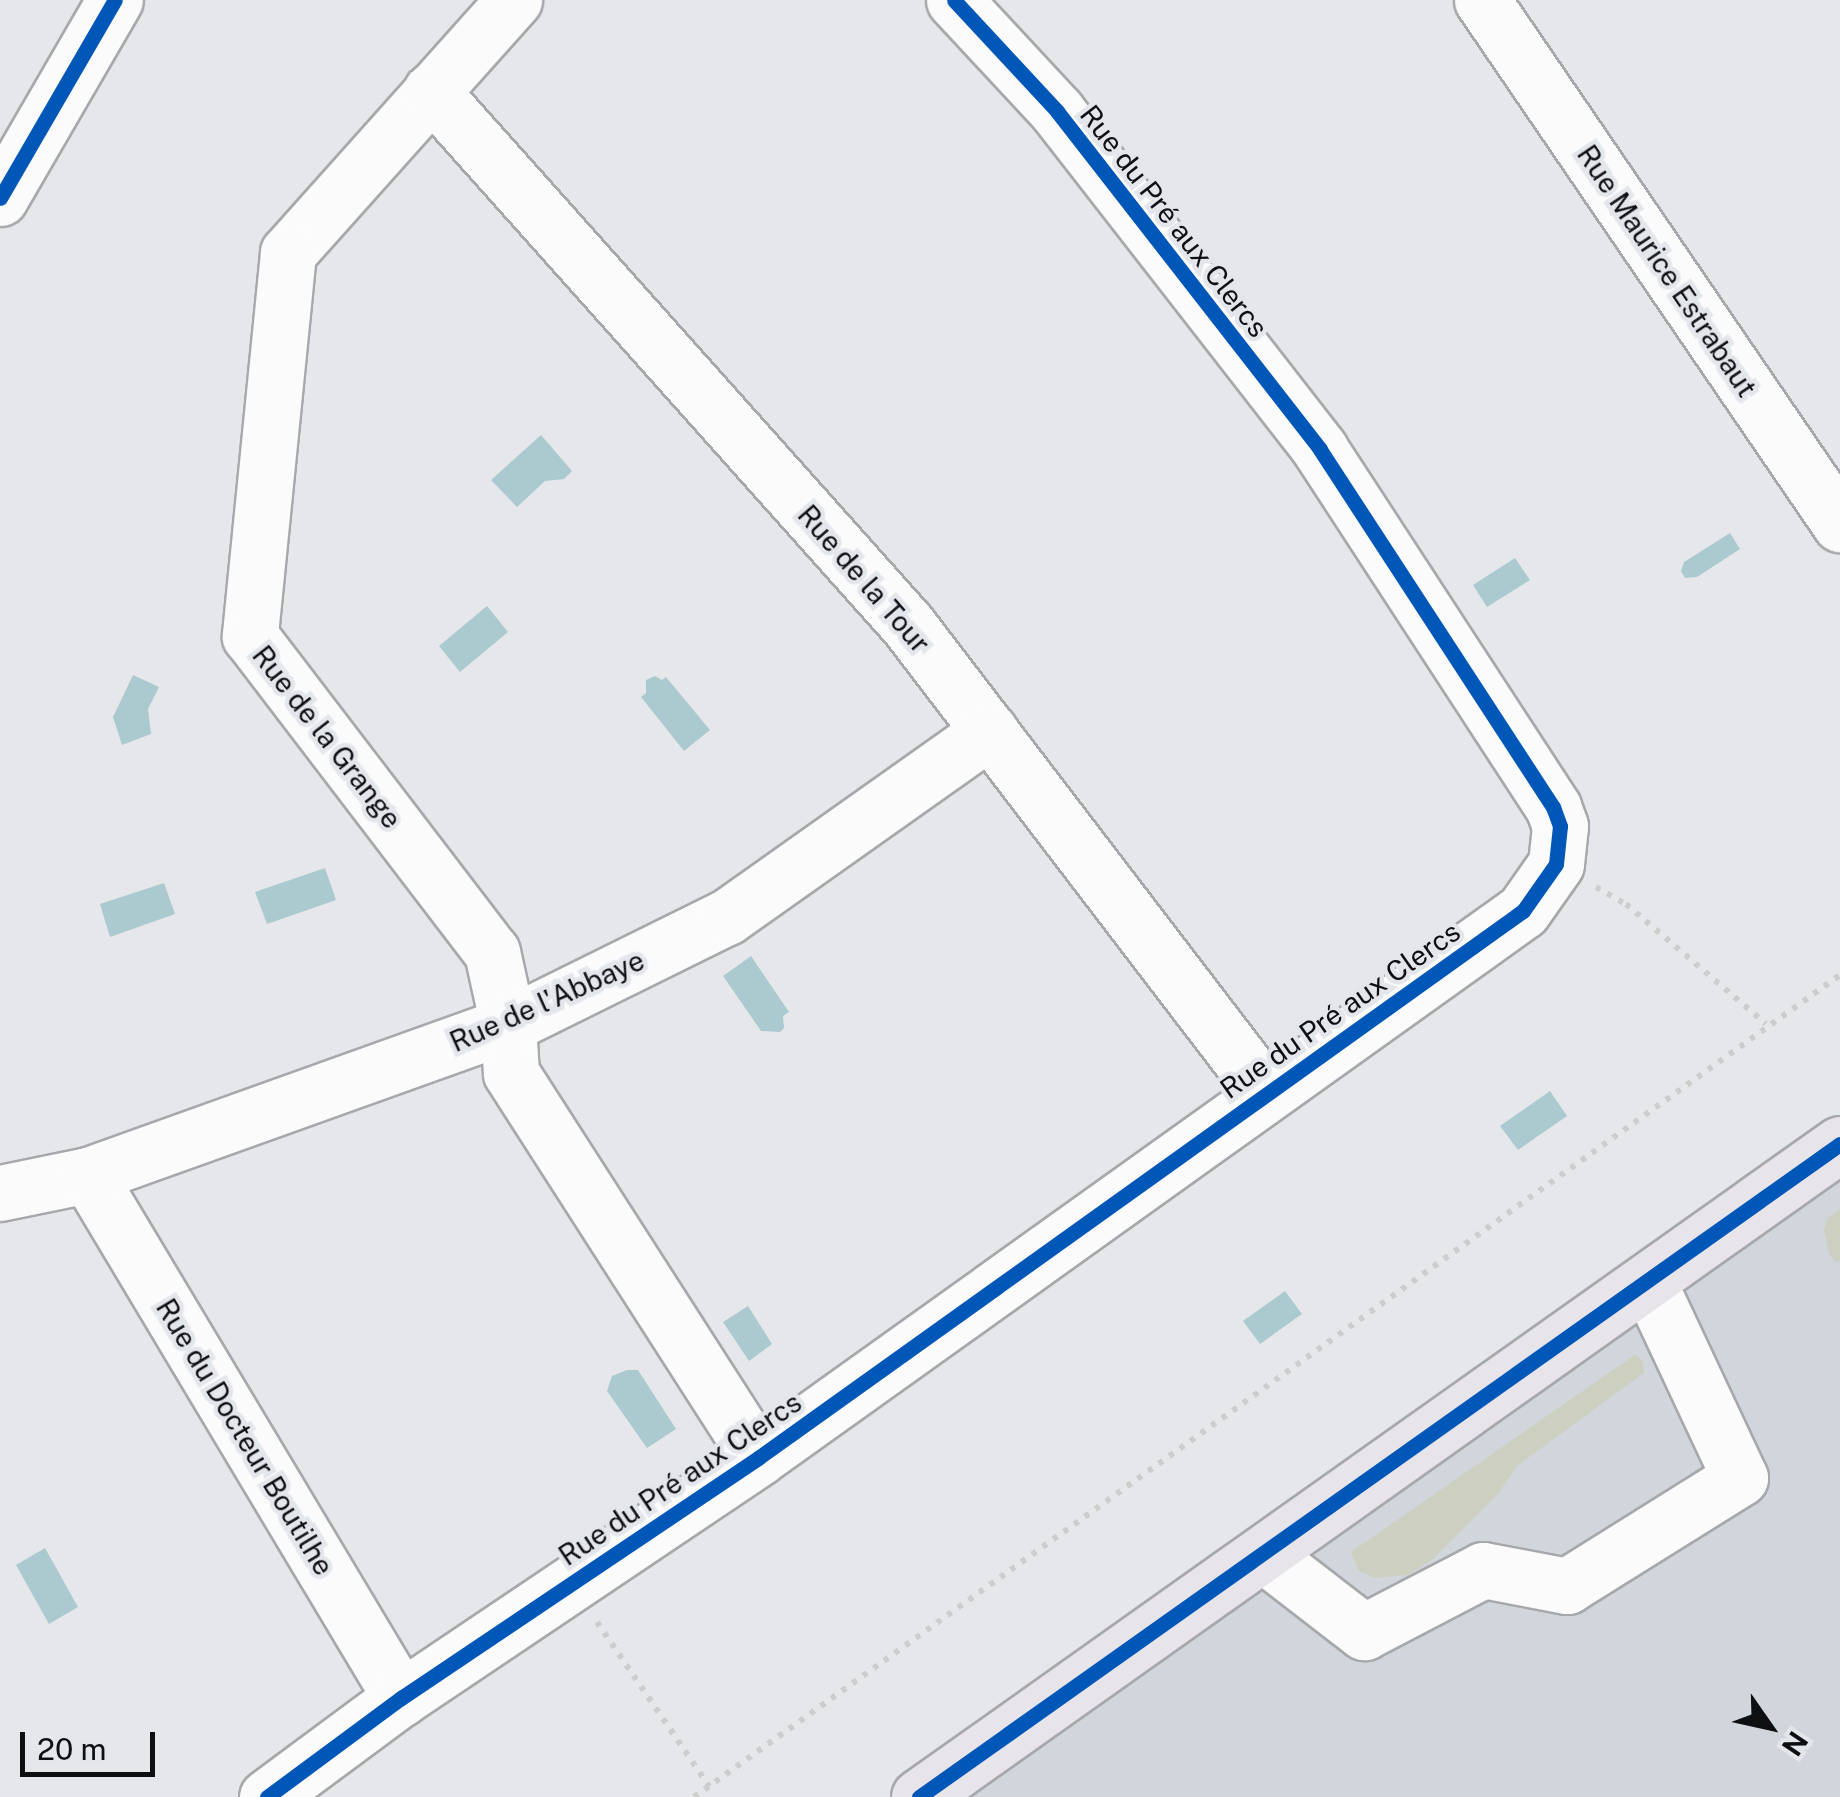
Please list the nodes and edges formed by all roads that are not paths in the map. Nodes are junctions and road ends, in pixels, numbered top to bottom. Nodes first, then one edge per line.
1 (115, 0) edge
2 (514, 0) edge
3 (954, 0) edge
4 (1500, 6) edge
5 (432, 91) junction
6 (0, 198) edge
7 (1840, 524) edge
8 (990, 731) junction
9 (508, 1025) junction
10 (1266, 1093) junction
11 (1840, 1144) edge
12 (88, 1175) junction
13 (0, 1192) edge
14 (1648, 1282) junction
15 (758, 1458) junction
16 (1263, 1554) junction
17 (401, 1698) junction
18 (267, 1797) edge
19 (919, 1797) edge

1 - 6 street
2 - 5 street, Rue de la Grange
3 - 10 street, Rue du Pré aux Clercs
4 - 7 street, Rue Maurice Estrabaut
5 - 8 street, Rue de la Tour
5 - 9 street, Rue de la Grange
8 - 9 street, Rue de l'Abbaye
8 - 10 street, Rue de la Tour
9 - 12 street, Rue de l'Abbaye
9 - 15 street, Rue de la Grange
10 - 15 street, Rue du Pré aux Clercs
11 - 14 main road
12 - 13 street, Rue de l'Abbaye
12 - 17 street, Rue du Docteur Boutilhe
14 - 16 main road
14 - 16 street
15 - 17 street, Rue du Pré aux Clercs
16 - 19 main road
17 - 18 street, Rue du Pré aux Clercs

